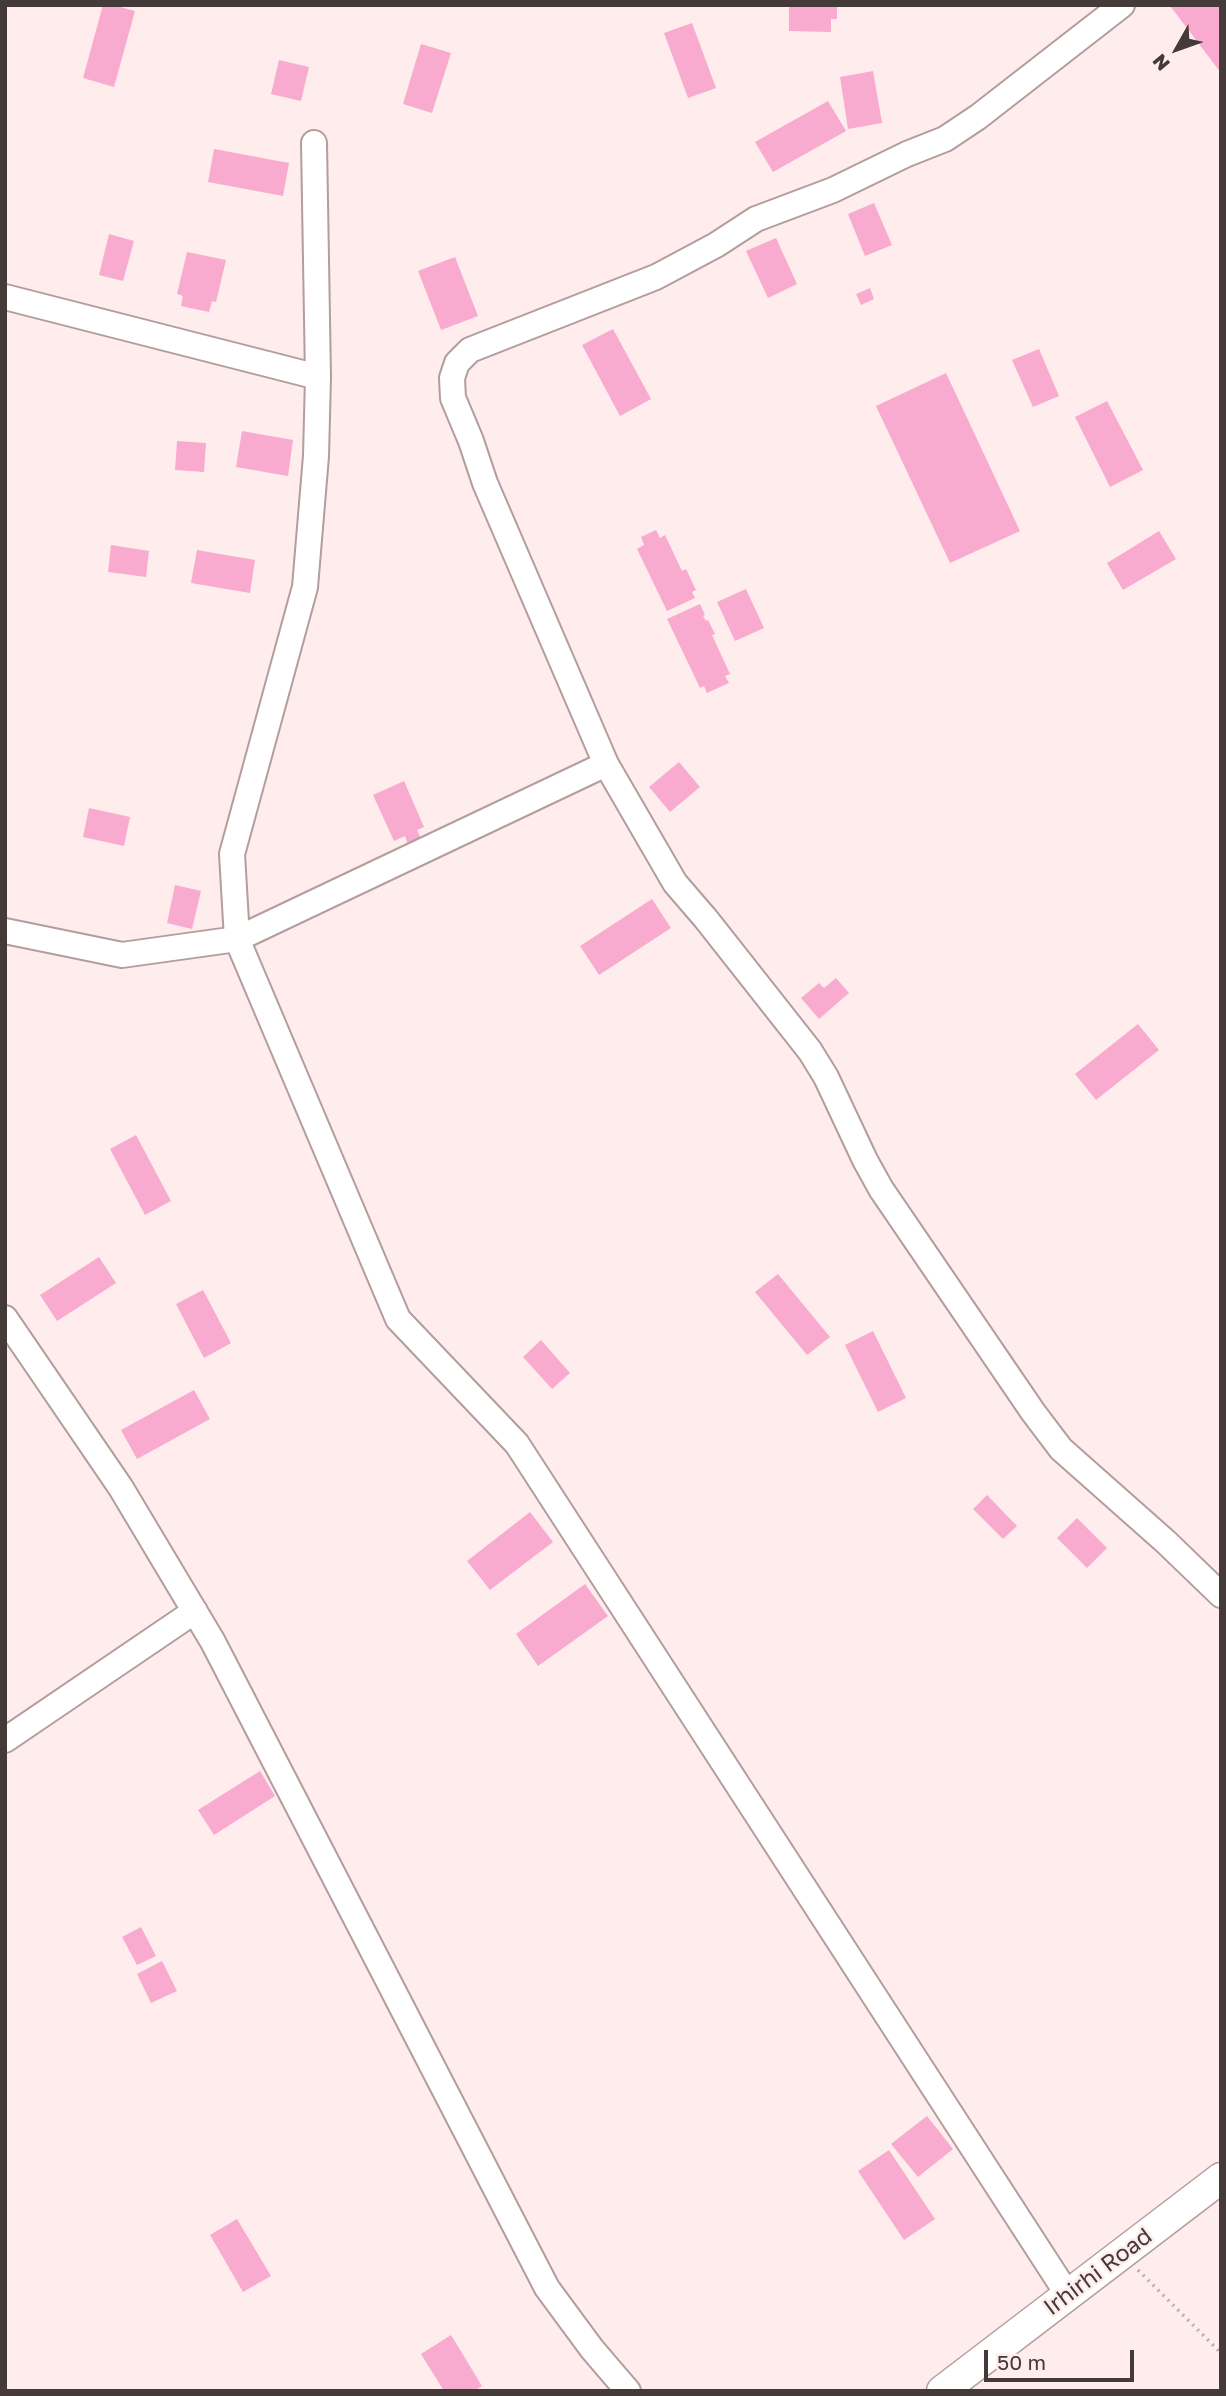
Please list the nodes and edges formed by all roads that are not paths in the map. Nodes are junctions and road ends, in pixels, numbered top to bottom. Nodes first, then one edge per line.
1 (1122, 5) edge
2 (314, 144) dead end
3 (5, 297) edge
4 (318, 377) junction
5 (606, 764) junction
6 (5, 931) edge
7 (237, 939) junction
8 (5, 1318) edge
9 (1221, 1595) edge
10 (195, 1611) junction
11 (5, 1740) edge
12 (1221, 2178) edge
13 (1068, 2295) junction
14 (628, 2391) edge
15 (942, 2391) edge

1 - 5 street
2 - 4 street
3 - 4 street
4 - 7 street
5 - 7 street
5 - 9 street
6 - 7 street
7 - 13 street
8 - 10 street
10 - 11 street
10 - 14 street
12 - 13 street, Irhirhi Road
13 - 15 street, Irhirhi Road

